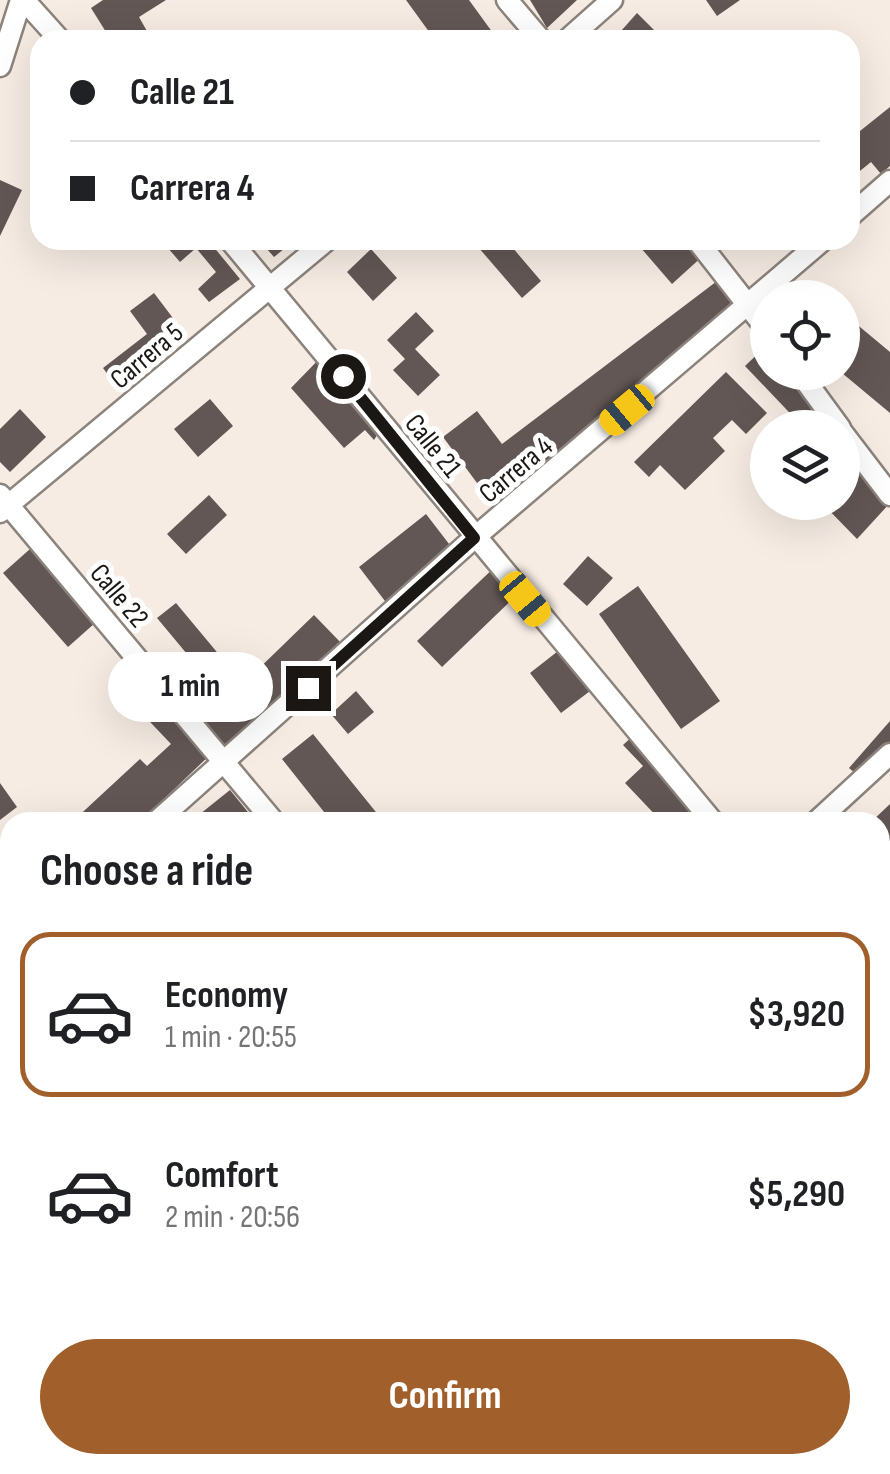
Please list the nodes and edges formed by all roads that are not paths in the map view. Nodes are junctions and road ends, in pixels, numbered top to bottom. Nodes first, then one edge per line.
1 (20, 0) edge
2 (507, 0) edge
3 (612, 0) edge
4 (0, 6) edge
5 (50, 30) edge
6 (532, 30) edge
7 (578, 30) edge
8 (0, 66) edge
9 (890, 180) edge
10 (860, 207) edge
11 (238, 250) edge
12 (316, 250) edge
13 (705, 250) edge
14 (812, 250) edge
15 (270, 288) junction
16 (749, 306) junction
17 (860, 455) edge
18 (890, 495) edge
19 (3, 504) edge
20 (474, 538) junction
21 (890, 754) edge
22 (225, 763) junction
23 (168, 812) edge
24 (266, 812) edge
25 (705, 812) edge
26 (827, 812) edge

1 - 4 street
1 - 5 street
1 - 8 street
2 - 6 street
3 - 7 street
9 - 10 street
11 - 15 street, Calle 21
12 - 15 street, Carrera 5
13 - 16 street
14 - 16 street, Carrera 4
15 - 19 street, Carrera 5
15 - 20 street, Calle 21
16 - 20 street, Carrera 4
17 - 18 street
19 - 22 street, Calle 22
20 - 22 street, Carrera 4
20 - 25 street, Calle 21
21 - 26 street
22 - 23 street, Carrera 4
22 - 24 street, Calle 22

